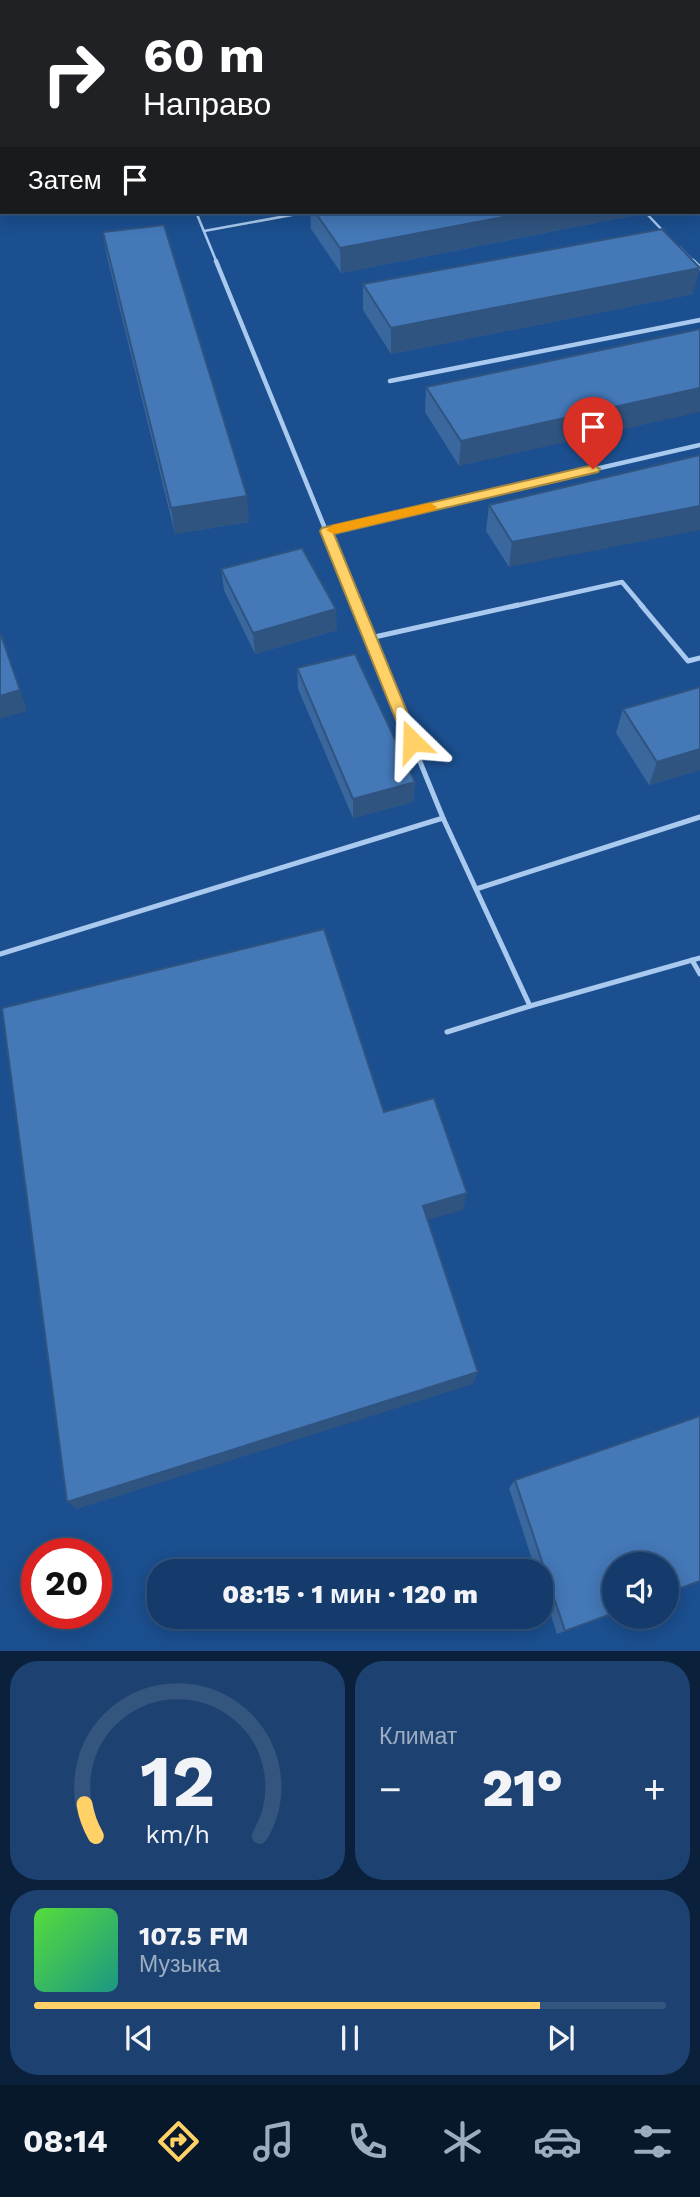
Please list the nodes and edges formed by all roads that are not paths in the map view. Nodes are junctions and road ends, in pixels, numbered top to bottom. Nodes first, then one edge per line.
1 (197, 214) edge
2 (296, 214) edge
3 (647, 214) edge
4 (204, 231) junction
5 (700, 268) edge
6 (700, 320) edge
7 (390, 382) dead end
8 (700, 445) edge
9 (326, 531) junction
10 (370, 638) junction
11 (700, 658) edge
12 (700, 817) edge
13 (443, 818) junction
14 (476, 889) junction
15 (0, 954) edge
16 (700, 958) edge
17 (692, 960) junction
18 (700, 974) edge
19 (530, 1006) junction
20 (447, 1032) dead end

1 - 4 lane
2 - 4 lane
3 - 5 lane
4 - 9 lane
6 - 7 lane
8 - 9 lane
9 - 10 lane
10 - 11 lane
10 - 13 lane
12 - 14 lane
13 - 14 lane
13 - 15 lane
14 - 19 lane
16 - 17 lane
17 - 18 lane
17 - 19 lane
19 - 20 lane

